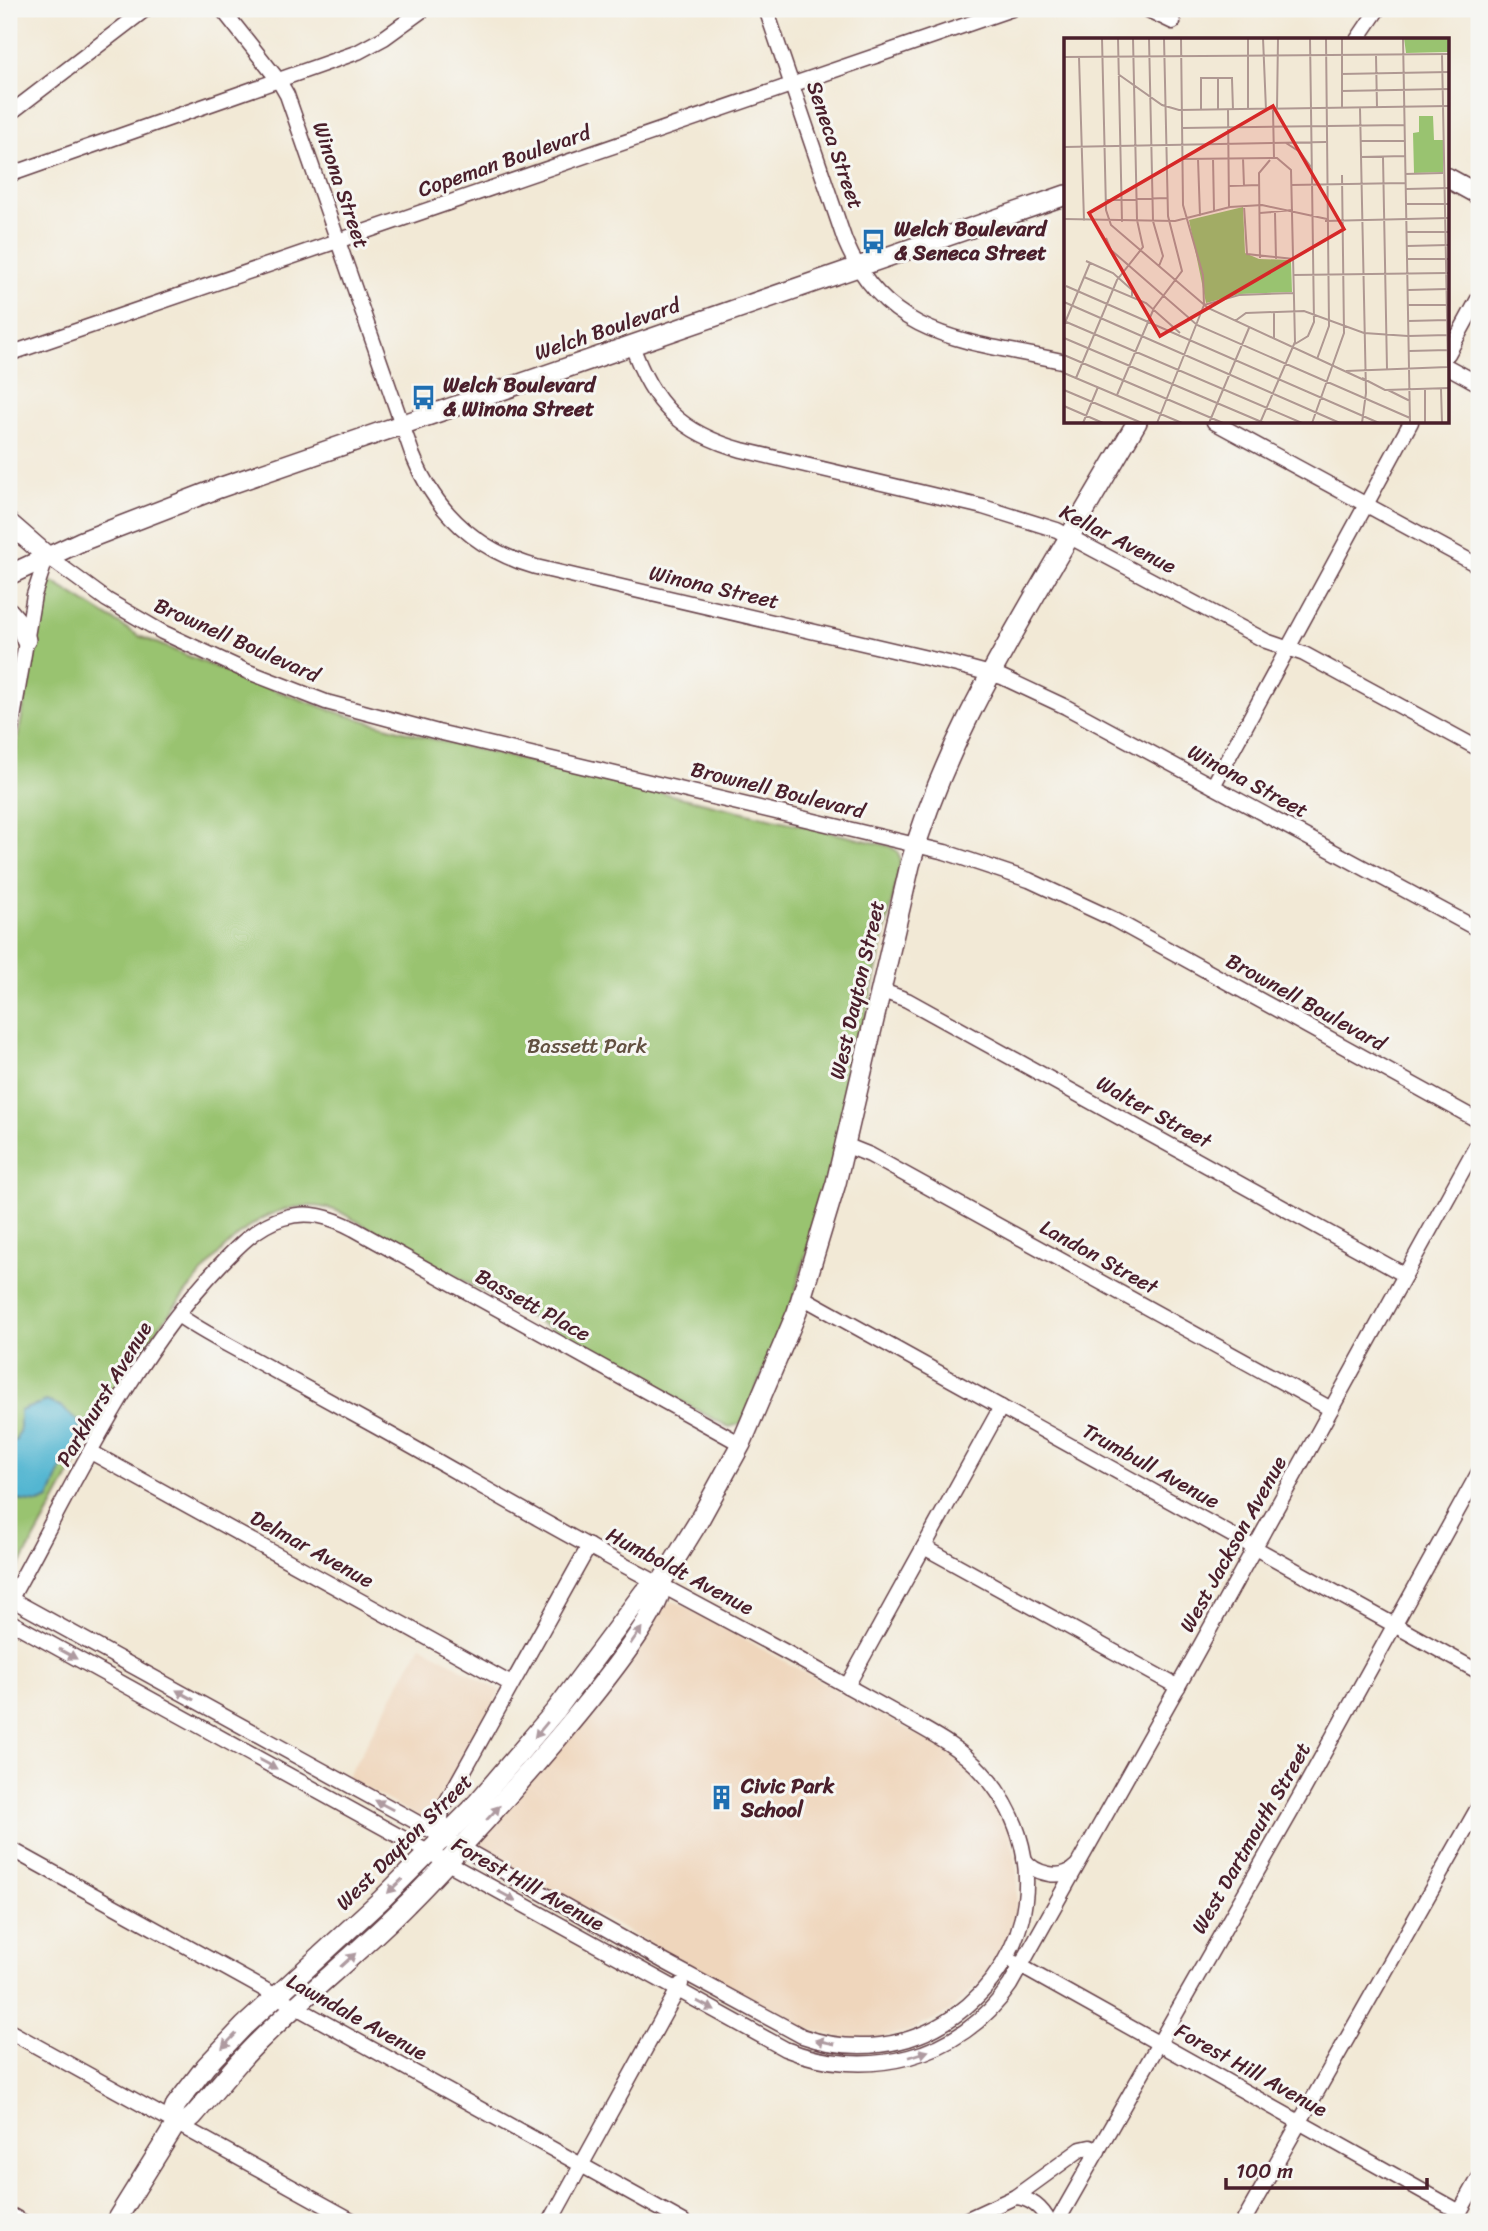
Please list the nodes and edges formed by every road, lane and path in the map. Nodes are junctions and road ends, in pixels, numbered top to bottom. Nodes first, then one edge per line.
1 (146, 9) edge
2 (222, 9) edge
3 (424, 9) edge
4 (766, 9) edge
5 (1012, 9) edge
6 (1146, 9) edge
7 (1378, 9) edge
8 (1173, 22) dead end
9 (1358, 38) edge
10 (279, 81) junction
11 (792, 85) junction
12 (9, 114) edge
13 (9, 175) edge
14 (1450, 179) edge
15 (1479, 195) edge
16 (1064, 196) edge
17 (339, 240) junction
18 (858, 267) junction
19 (1479, 297) edge
20 (632, 345) junction
21 (1450, 350) edge
22 (9, 354) edge
23 (1064, 362) edge
24 (1450, 368) edge
25 (1479, 384) edge
26 (401, 424) junction
27 (1136, 424) edge
28 (1218, 424) edge
29 (1410, 424) edge
30 (1366, 505) junction
31 (9, 523) edge
32 (1070, 536) junction
33 (47, 556) junction
34 (1479, 566) edge
35 (9, 575) edge
36 (9, 612) edge
37 (26, 640) junction
38 (1288, 649) junction
39 (989, 673) junction
40 (9, 742) edge
41 (1479, 748) edge
42 (1213, 786) junction
43 (916, 845) junction
44 (1479, 930) edge
45 (880, 989) junction
46 (1479, 1121) edge
47 (1479, 1141) edge
48 (845, 1146) junction
49 (302, 1214) joint
50 (1405, 1275) junction
51 (802, 1297) junction
52 (178, 1315) junction
53 (1001, 1406) junction
54 (1331, 1409) junction
55 (741, 1444) junction
56 (91, 1452) junction
57 (1479, 1472) edge
58 (589, 1546) junction
59 (924, 1547) junction
60 (1255, 1547) junction
61 (660, 1584) junction
62 (9, 1600) edge
63 (9, 1621) edge
64 (1395, 1625) junction
65 (1479, 1672) edge
66 (511, 1684) junction
67 (847, 1686) junction
68 (1178, 1687) junction
69 (569, 1710) junction
70 (224, 1717) junction
71 (214, 1735) junction
72 (360, 1792) junction
73 (1479, 1806) edge
74 (350, 1810) junction
75 (443, 1838) junction
76 (9, 1848) edge
77 (461, 1848) junction
78 (429, 1853) junction
79 (1024, 1859) junction
80 (447, 1863) junction
81 (1076, 1866) junction
82 (609, 1931) junction
83 (600, 1948) junction
84 (1014, 1962) junction
85 (687, 1974) junction
86 (678, 1991) junction
87 (276, 1996) junction
88 (295, 2007) junction
89 (9, 2031) edge
90 (1159, 2042) junction
91 (1300, 2121) junction
92 (176, 2124) junction
93 (1098, 2151) junction
94 (582, 2166) junction
95 (1479, 2178) edge
96 (1015, 2197) junction
97 (9, 2214) edge
98 (1457, 2217) edge
99 (23, 2222) edge
100 (115, 2222) edge
101 (355, 2222) edge
102 (550, 2222) edge
103 (684, 2222) edge
104 (961, 2222) edge
105 (1049, 2222) edge
106 (1057, 2222) edge
107 (1243, 2222) edge

1 - 12 street
2 - 10 street, Winona Street
3 - 10 street
4 - 11 street, Seneca Street
5 - 11 street, Copeman Boulevard
6 - 8 street
7 - 9 street
10 - 13 street
10 - 17 street, Winona Street
11 - 17 street, Copeman Boulevard
11 - 18 street, Seneca Street
14 - 15 street
16 - 18 street, Welch Boulevard
17 - 22 street, Copeman Boulevard
17 - 26 street, Winona Street
18 - 20 street, Welch Boulevard
18 - 23 street, Seneca Street
19 - 21 street
20 - 26 street, Welch Boulevard
20 - 32 street, Kellar Avenue
24 - 25 street
26 - 33 street, Welch Boulevard
26 - 39 street, Winona Street
27 - 32 street, West Dayton Street
28 - 30 street
29 - 30 street
30 - 34 street
30 - 38 street
31 - 33 street
32 - 38 street, Kellar Avenue
32 - 39 street, West Dayton Street
33 - 35 street, Welch Boulevard
33 - 37 street
33 - 43 street, Brownell Boulevard
36 - 37 street
37 - 40 street
38 - 41 street, Kellar Avenue
38 - 42 street
39 - 42 street, Winona Street
39 - 43 street, West Dayton Street
42 - 44 street, Winona Street
43 - 45 street, West Dayton Street
43 - 46 street, Brownell Boulevard
45 - 48 street, West Dayton Street
45 - 50 street, Walter Street
47 - 50 street, West Jackson Avenue
48 - 51 street, West Dayton Street
48 - 54 street, Landon Street
49 - 52 street, Parkhurst Avenue
49 - 55 street, Bassett Place
50 - 54 street, West Jackson Avenue
51 - 53 street, Trumbull Avenue
51 - 55 street, West Dayton Street
52 - 56 street, Parkhurst Avenue
52 - 58 street, Humboldt Avenue
53 - 59 street
53 - 60 street, Trumbull Avenue
54 - 60 street, West Jackson Avenue
55 - 61 street, West Dayton Street
56 - 62 street, Parkhurst Avenue
56 - 66 street, Delmar Avenue
57 - 64 street, West Dartmouth Street
58 - 61 street, Humboldt Avenue
58 - 66 street
59 - 67 street
59 - 68 street
60 - 64 street, Trumbull Avenue
60 - 68 street, West Jackson Avenue
61 - 67 street, Humboldt Avenue
61 - 69 street, West Dayton Street
70 -> 62 street, Forest Hill Avenue
63 -> 71 street, Forest Hill Avenue
64 - 65 street, Trumbull Avenue
64 - 90 street, West Dartmouth Street
66 - 75 street
67 - 79 street, Humboldt Avenue
68 - 81 street, West Jackson Avenue
69 -> 75 street, West Dayton Street
77 -> 69 street, West Dayton Street
70 - 71 street
70 - 72 street, Forest Hill Avenue
71 -> 74 street, Forest Hill Avenue
72 - 74 street
75 -> 72 street, Forest Hill Avenue
73 - 91 street
74 - 78 street, Forest Hill Avenue
75 - 77 street, Forest Hill Avenue
75 - 78 street, West Dayton Street
75 - 80 street
76 - 87 street, Lawndale Avenue
77 - 80 street, West Dayton Street
77 - 82 street, Forest Hill Avenue
78 - 80 street, Forest Hill Avenue
78 -> 87 street, West Dayton Street
79 - 81 street
79 - 84 street, Humboldt Avenue
80 -> 83 street, Forest Hill Avenue
88 -> 80 street, West Dayton Street
81 - 84 street, West Jackson Avenue
82 - 83 street
82 - 85 street, Forest Hill Avenue
83 - 86 street, Forest Hill Avenue
84 -> 85 street, Forest Hill Avenue
86 -> 84 street, Forest Hill Avenue
84 - 90 street, Forest Hill Avenue
85 - 86 street
86 - 94 street
87 - 88 street, Lawndale Avenue
87 -> 92 street, West Dayton Street
88 - 92 street, West Dayton Street
88 - 94 street, Lawndale Avenue
89 - 92 street
90 - 91 street, Forest Hill Avenue
90 - 93 street, West Dartmouth Street
91 - 98 street, Forest Hill Avenue
91 - 107 street
92 - 100 street, West Dayton Street
92 - 101 street
93 - 96 street
93 - 106 street, West Dartmouth Street
94 - 102 street
94 - 103 street, Lawndale Avenue
95 - 98 street
96 - 104 street
96 - 105 street
97 - 99 street

